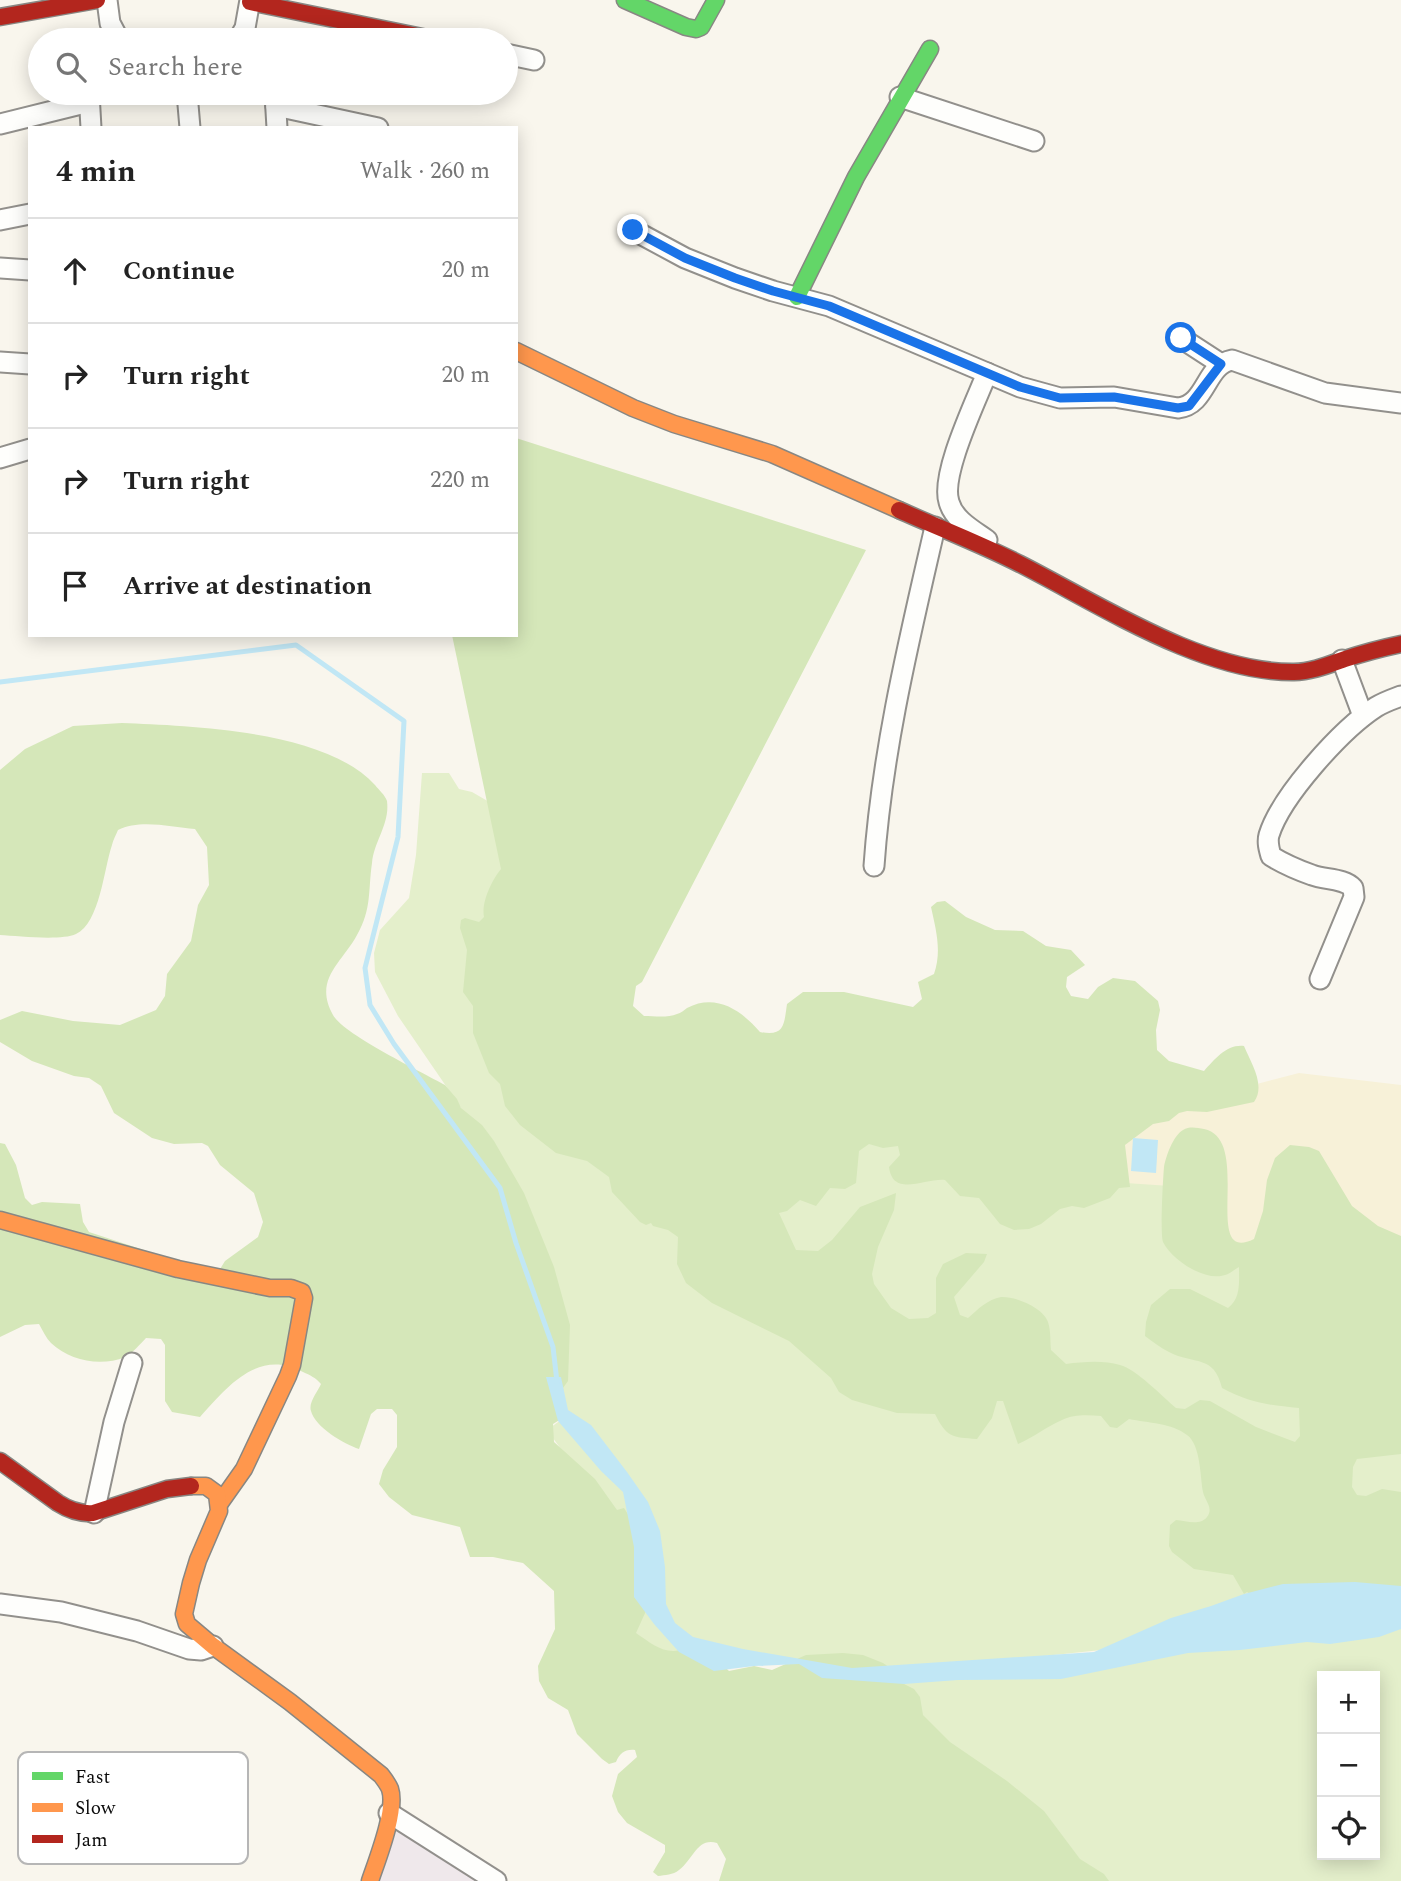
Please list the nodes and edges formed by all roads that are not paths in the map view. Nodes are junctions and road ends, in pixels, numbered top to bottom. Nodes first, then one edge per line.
1 (97, 0) edge
2 (107, 0) edge
3 (716, 0) edge
4 (250, 1) edge
5 (633, 1) edge
6 (0, 18) edge
7 (112, 28) edge
8 (246, 28) edge
9 (379, 28) edge
10 (930, 49) dead end
11 (518, 57) edge
12 (534, 60) dead end
13 (900, 97) junction
14 (63, 105) edge
15 (90, 105) edge
16 (188, 105) edge
17 (275, 105) edge
18 (296, 105) edge
19 (0, 124) edge
20 (91, 126) edge
21 (190, 126) edge
22 (277, 126) edge
23 (371, 126) edge
24 (1034, 141) dead end
25 (28, 214) edge
26 (0, 220) edge
27 (633, 230) dead end
28 (0, 268) edge
29 (28, 270) edge
30 (797, 297) junction
31 (1181, 338) dead end
32 (518, 352) edge
33 (0, 362) edge
34 (28, 363) edge
35 (1221, 364) junction
36 (987, 373) junction
37 (1401, 403) edge
38 (28, 450) edge
39 (0, 458) edge
40 (935, 527) junction
41 (1018, 563) junction
42 (1401, 644) edge
43 (1342, 660) junction
44 (1401, 696) edge
45 (1363, 716) junction
46 (874, 866) dead end
47 (1320, 979) dead end
48 (0, 1220) edge
49 (132, 1363) dead end
50 (0, 1461) edge
51 (220, 1503) junction
52 (94, 1513) junction
53 (0, 1604) edge
54 (213, 1646) junction
55 (390, 1813) junction
56 (370, 1881) edge
57 (496, 1881) edge

1 - 6 street
2 - 7 street
3 - 5 street
4 - 8 street
4 - 9 street
10 - 13 street
11 - 12 street
13 - 24 street
13 - 30 street
14 - 19 street
15 - 20 street
16 - 21 street
17 - 22 street
18 - 23 street
25 - 26 street
27 - 30 street
28 - 29 street
30 - 36 street
31 - 35 street
32 - 40 street
33 - 34 street
35 - 36 street
35 - 37 street
36 - 41 street
38 - 39 street
40 - 41 street
40 - 46 street
41 - 43 street
42 - 43 street
43 - 45 street
44 - 45 street
45 - 47 street
48 - 51 street
49 - 52 street
50 - 52 street
51 - 52 street
51 - 54 street
53 - 54 street
54 - 55 street
55 - 56 street
55 - 57 street

